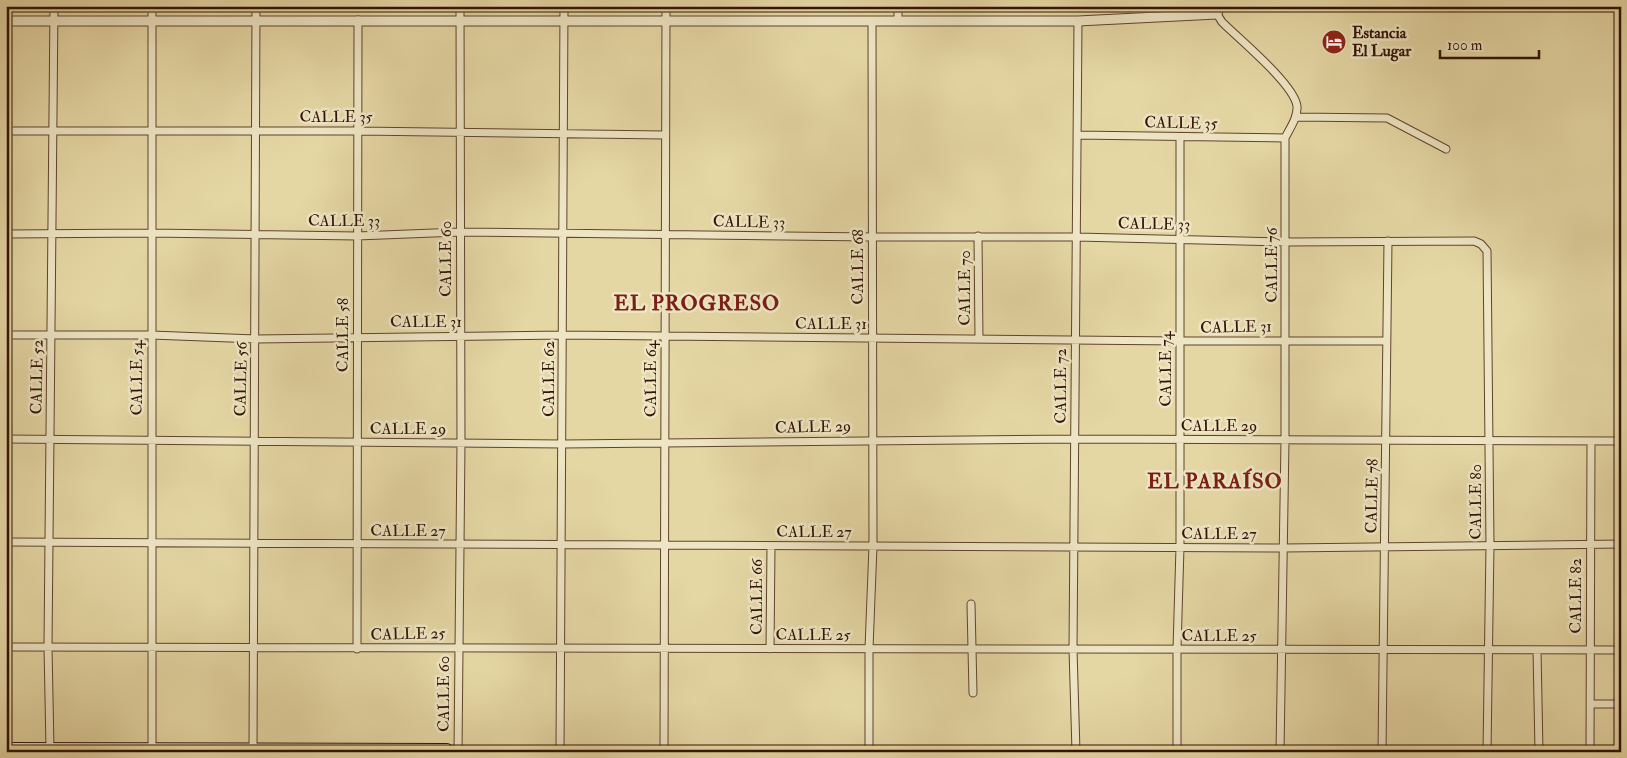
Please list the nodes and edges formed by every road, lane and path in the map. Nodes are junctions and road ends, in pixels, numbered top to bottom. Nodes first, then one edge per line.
1 (54, 6) edge
2 (152, 6) edge
3 (256, 6) edge
4 (460, 6) edge
5 (564, 6) edge
6 (666, 6) edge
7 (898, 6) edge
8 (1220, 10) edge
9 (358, 20) junction
10 (6, 21) edge
11 (54, 21) junction
12 (152, 21) junction
13 (256, 21) junction
14 (564, 21) junction
15 (666, 21) junction
16 (898, 21) junction
17 (1078, 21) junction
18 (460, 22) junction
19 (872, 22) junction
20 (1296, 116) junction
21 (152, 129) junction
22 (53, 130) junction
23 (359, 130) junction
24 (6, 131) edge
25 (256, 131) junction
26 (461, 132) junction
27 (564, 133) junction
28 (665, 135) junction
29 (1077, 135) junction
30 (1180, 137) junction
31 (1285, 138) junction
32 (1446, 149) dead end
33 (460, 232) junction
34 (52, 233) junction
35 (151, 233) junction
36 (6, 234) edge
37 (255, 234) junction
38 (564, 234) junction
39 (665, 234) junction
40 (357, 236) junction
41 (978, 236) junction
42 (1076, 236) junction
43 (872, 237) junction
44 (1180, 238) junction
45 (1388, 241) junction
46 (1286, 242) junction
47 (1487, 252) joint
48 (51, 334) junction
49 (6, 335) edge
50 (151, 335) junction
51 (563, 335) junction
52 (357, 336) junction
53 (459, 336) junction
54 (664, 337) junction
55 (256, 338) junction
56 (872, 338) junction
57 (979, 338) junction
58 (1076, 340) junction
59 (1285, 340) junction
60 (1386, 340) junction
61 (1180, 341) junction
62 (1075, 439) junction
63 (1180, 439) junction
64 (1387, 439) junction
65 (6, 440) edge
66 (50, 440) junction
67 (872, 440) junction
68 (1285, 440) junction
69 (1489, 440) junction
70 (1621, 440) edge
71 (150, 441) junction
72 (254, 441) junction
73 (1591, 441) junction
74 (664, 442) junction
75 (357, 443) junction
76 (460, 443) junction
77 (563, 444) junction
78 (6, 542) edge
79 (49, 543) junction
80 (150, 544) junction
81 (254, 544) junction
82 (1590, 544) junction
83 (1621, 544) edge
84 (357, 545) junction
85 (460, 545) junction
86 (562, 545) junction
87 (664, 545) junction
88 (1490, 545) junction
89 (771, 546) junction
90 (873, 546) junction
91 (1385, 546) junction
92 (1074, 547) junction
93 (1180, 547) junction
94 (1284, 548) junction
95 (971, 604) dead end
96 (6, 647) edge
97 (48, 647) junction
98 (151, 647) junction
99 (458, 647) junction
100 (253, 648) junction
101 (561, 648) junction
102 (663, 648) junction
103 (869, 648) junction
104 (358, 649) junction
105 (770, 649) junction
106 (972, 649) junction
107 (1073, 649) junction
108 (1176, 649) junction
109 (1283, 650) junction
110 (1384, 650) junction
111 (1488, 650) junction
112 (1536, 650) junction
113 (1590, 650) junction
114 (1621, 650) edge
115 (973, 693) dead end
116 (1590, 704) junction
117 (1621, 704) edge
118 (6, 748) edge
119 (50, 750) edge
120 (152, 750) edge
121 (253, 750) edge
122 (357, 750) edge
123 (450, 752) edge
124 (458, 752) edge
125 (560, 752) edge
126 (664, 752) edge
127 (869, 752) edge
128 (1076, 752) edge
129 (1177, 752) edge
130 (1280, 752) edge
131 (1382, 752) edge
132 (1486, 752) edge
133 (1539, 752) edge
134 (1590, 752) edge

1 - 11 street, CALLE 52
2 - 12 street, CALLE 54
3 - 13 street, CALLE 56
4 - 18 street, CALLE 60
5 - 14 street, CALLE 62
6 - 15 street, CALLE 64
7 - 16 street
8 - 17 street
8 - 20 street
9 - 13 street
9 - 18 street
9 - 23 street, CALLE 58
10 - 11 street
11 - 12 street
11 - 22 street, CALLE 52
12 - 13 street
12 - 21 street, CALLE 54
13 - 25 street, CALLE 56
14 - 15 street
14 - 18 street
14 - 27 street, CALLE 62
15 - 19 street
15 - 28 street, CALLE 64
16 - 17 street
16 - 19 street
17 - 29 street, CALLE 72
18 - 26 street, CALLE 60
19 - 43 street, CALLE 68
20 - 31 street
20 - 32 street
21 - 22 street, CALLE 35
21 - 25 street, CALLE 35
21 - 35 street, CALLE 54
22 - 24 street, CALLE 35
22 - 34 street, CALLE 52
23 - 25 street, CALLE 35
23 - 26 street, CALLE 35
23 - 40 street, CALLE 58
25 - 37 street, CALLE 56
26 - 27 street, CALLE 35
26 - 33 street, CALLE 60
27 - 28 street, CALLE 35
27 - 38 street, CALLE 62
28 - 39 street, CALLE 64
29 - 30 street, CALLE 35
29 - 42 street, CALLE 72
30 - 31 street, CALLE 35
30 - 44 street, CALLE 74
31 - 46 street, CALLE 76
33 - 38 street, CALLE 33
33 - 40 street, CALLE 33
33 - 53 street, CALLE 60
34 - 35 street, CALLE 33
34 - 36 street, CALLE 33
34 - 48 street, CALLE 52
35 - 37 street, CALLE 33
35 - 50 street, CALLE 54
37 - 40 street, CALLE 33
37 - 55 street, CALLE 56
38 - 39 street, CALLE 33
38 - 51 street, CALLE 62
39 - 43 street, CALLE 33
39 - 54 street, CALLE 64
40 - 52 street, CALLE 58
41 - 42 street, CALLE 33
41 - 43 street, CALLE 33
41 - 57 street, CALLE 70
42 - 44 street, CALLE 33
42 - 58 street, CALLE 72
43 - 56 street, CALLE 68
44 - 46 street, CALLE 33
44 - 61 street, CALLE 74
45 - 46 street, CALLE 33
45 - 47 street, CALLE 33
45 - 60 street, CALLE 78
46 - 59 street, CALLE 76
47 - 69 street, CALLE 80
48 - 49 street, CALLE 31
48 - 50 street, CALLE 31
48 - 66 street, CALLE 52
50 - 55 street, CALLE 31
50 - 71 street, CALLE 54
51 - 53 street, CALLE 31
51 - 54 street, CALLE 31
51 - 77 street, CALLE 62
52 - 53 street, CALLE 31
52 - 55 street, CALLE 31
52 - 75 street, CALLE 58
53 - 76 street, CALLE 60
54 - 56 street, CALLE 31
54 - 74 street, CALLE 64
55 - 72 street, CALLE 56
56 - 57 street, CALLE 31
56 - 67 street, CALLE 68
57 - 58 street, CALLE 31
58 - 61 street, CALLE 31
58 - 62 street, CALLE 72
59 - 60 street, CALLE 31
59 - 61 street, CALLE 31
59 - 68 street, CALLE 76
60 - 64 street, CALLE 78
61 - 63 street, CALLE 74
62 - 63 street, CALLE 29
62 - 67 street, CALLE 29
62 - 92 street, CALLE 72
63 - 68 street, CALLE 29
63 - 93 street, CALLE 74
64 - 68 street, CALLE 29
64 - 69 street, CALLE 29
64 - 91 street, CALLE 78
65 - 66 street, CALLE 29
66 - 71 street, CALLE 29
66 - 79 street, CALLE 52
67 - 74 street, CALLE 29
67 - 90 street, CALLE 68
68 - 94 street, CALLE 76
69 - 73 street, CALLE 29
69 - 88 street, CALLE 80
70 - 73 street, CALLE 29
71 - 72 street, CALLE 29
71 - 80 street, CALLE 54
72 - 75 street, CALLE 29
72 - 81 street, CALLE 56
73 - 82 street, CALLE 82
74 - 77 street, CALLE 29
74 - 87 street, CALLE 64
75 - 76 street, CALLE 29
75 - 84 street, CALLE 58
76 - 77 street, CALLE 29
76 - 85 street, CALLE 60
77 - 86 street, CALLE 62
78 - 79 street, CALLE 27
79 - 80 street, CALLE 27
79 - 97 street, CALLE 52
80 - 81 street, CALLE 27
80 - 98 street, CALLE 54
81 - 84 street, CALLE 27
81 - 100 street, CALLE 56
82 - 83 street, CALLE 27
82 - 88 street, CALLE 27
82 - 113 street, CALLE 82
84 - 85 street, CALLE 27
84 - 104 street, CALLE 58
85 - 86 street, CALLE 27
85 - 99 street, CALLE 60
86 - 87 street, CALLE 27
86 - 101 street, CALLE 62
87 - 89 street, CALLE 27
87 - 102 street, CALLE 64
88 - 91 street, CALLE 27
88 - 111 street, CALLE 80
89 - 90 street, CALLE 27
89 - 105 street, CALLE 66
90 - 92 street, CALLE 27
90 - 103 street, CALLE 68
91 - 94 street, CALLE 27
91 - 110 street, CALLE 78
92 - 93 street, CALLE 27
92 - 107 street, CALLE 72
93 - 94 street, CALLE 27
93 - 108 street, CALLE 74
94 - 109 street, CALLE 76
95 - 106 street
96 - 97 street, CALLE 25
97 - 98 street, CALLE 25
97 - 119 street, CALLE 52
98 - 100 street, CALLE 25
98 - 120 street, CALLE 54
99 - 101 street, CALLE 25
99 - 104 street, CALLE 25
99 - 124 street, CALLE 60
100 - 104 street, CALLE 25
100 - 121 street, CALLE 56
101 - 102 street, CALLE 25
101 - 125 street, CALLE 62
102 - 105 street, CALLE 25
102 - 126 street, CALLE 64
103 - 105 street, CALLE 25
103 - 106 street, CALLE 25
103 - 127 street, CALLE 68
106 - 107 street, CALLE 25
106 - 115 street
107 - 108 street, CALLE 25
107 - 128 street, CALLE 72
108 - 109 street, CALLE 25
108 - 129 street, CALLE 74
109 - 110 street, CALLE 25
109 - 130 street, CALLE 76
110 - 111 street, CALLE 25
110 - 131 street, CALLE 78
111 - 112 street, CALLE 25
111 - 132 street, CALLE 80
112 - 113 street, CALLE 25
112 - 133 street
113 - 114 street, CALLE 25
113 - 116 street, CALLE 82
116 - 117 street
116 - 134 street, CALLE 82
118 - 119 main road
119 - 120 main road
120 - 121 main road
121 - 122 main road
122 - 123 main road

